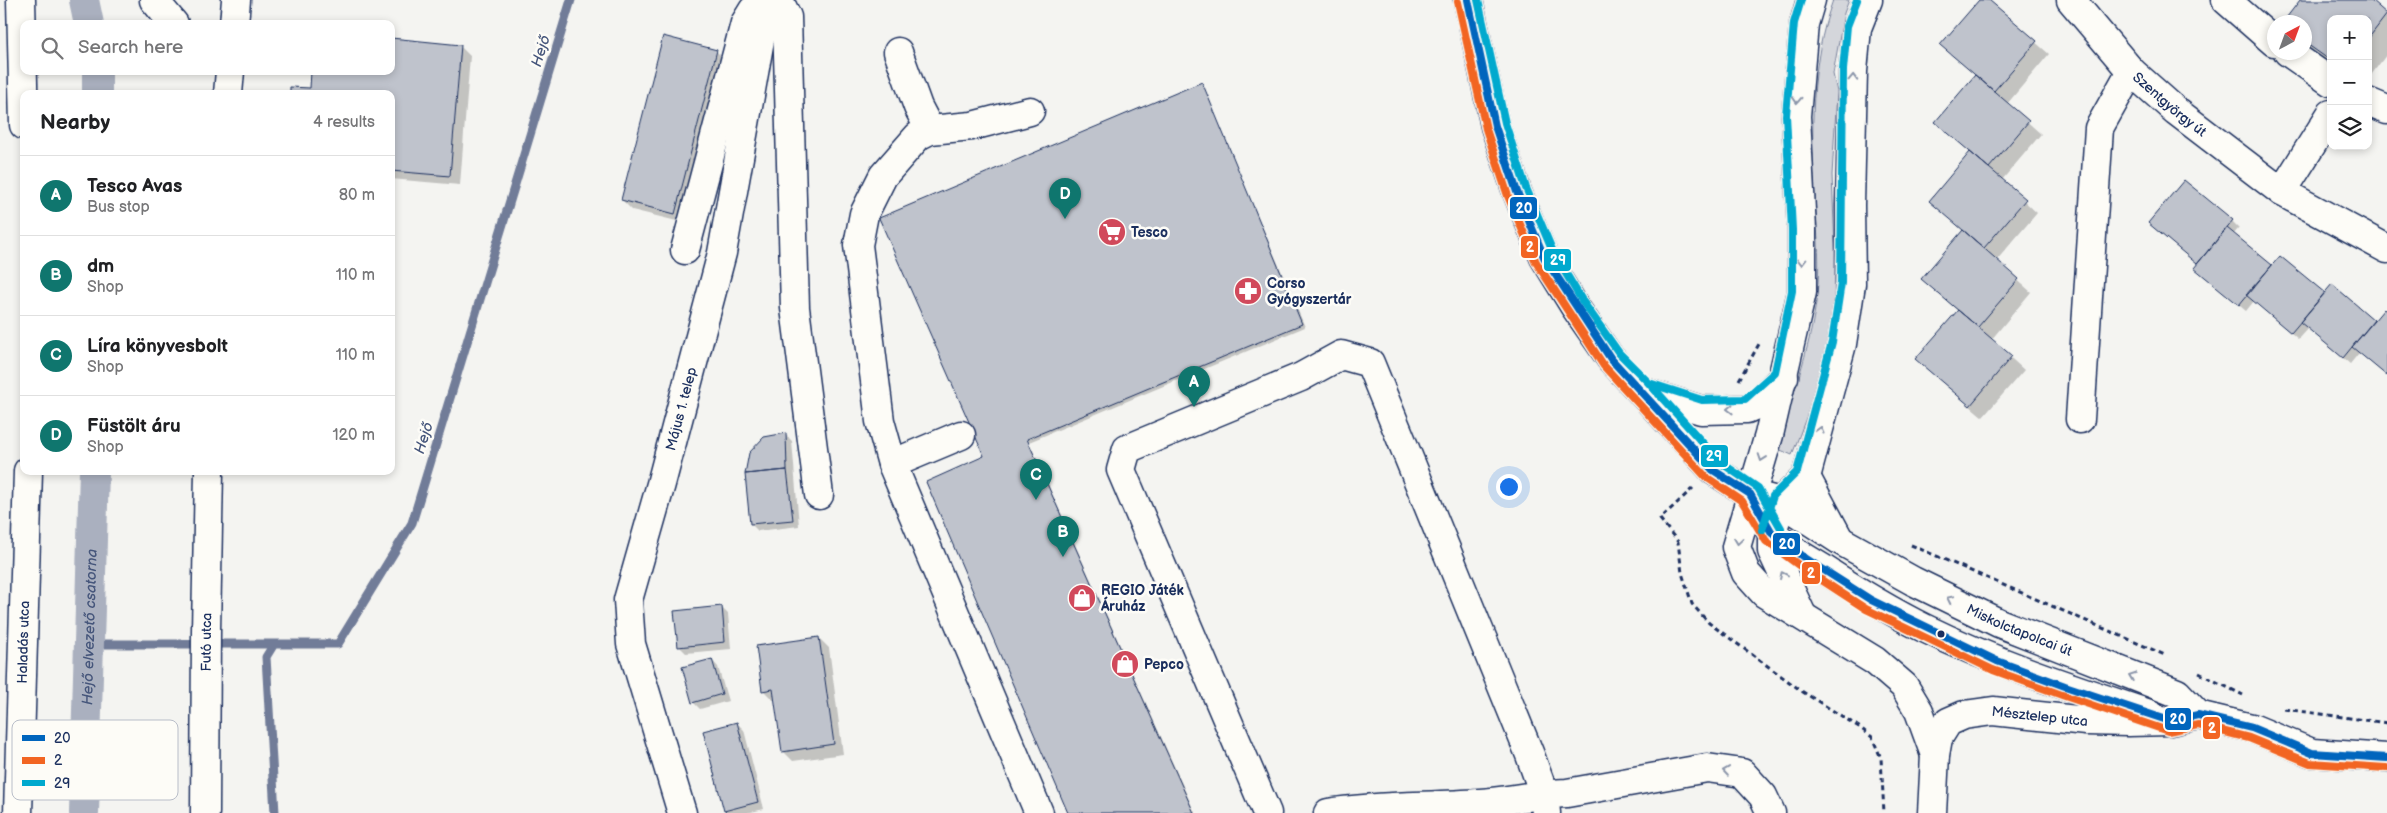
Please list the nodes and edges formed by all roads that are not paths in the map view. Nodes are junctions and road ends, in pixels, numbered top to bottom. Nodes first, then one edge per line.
1 (21, 0) edge
2 (154, 0) edge
3 (236, 0) edge
4 (759, 0) edge
5 (767, 0) edge
6 (779, 0) edge
7 (1468, 0) edge
8 (1811, 0) edge
9 (1868, 0) edge
10 (2071, 0) edge
11 (2226, 0) edge
12 (21, 20) edge
13 (171, 20) edge
14 (234, 20) edge
15 (2267, 36) edge
16 (898, 52) dead end
17 (2299, 60) edge
18 (2131, 71) junction
19 (23, 75) edge
20 (230, 75) edge
21 (2327, 79) edge
22 (23, 90) edge
23 (228, 90) edge
24 (2372, 104) edge
25 (2387, 110) edge
26 (1030, 111) dead end
27 (2327, 120) edge
28 (930, 130) junction
29 (2282, 192) junction
30 (2387, 249) edge
31 (685, 250) dead end
32 (1784, 377) junction
33 (1644, 392) junction
34 (2080, 418) dead end
35 (961, 435) dead end
36 (892, 464) junction
37 (28, 475) edge
38 (209, 475) edge
39 (1806, 476) junction
40 (1750, 494) junction
41 (819, 495) dead end
42 (1781, 502) junction
43 (1772, 533) junction
44 (1841, 541) junction
45 (1802, 615) junction
46 (2198, 715) junction
47 (21, 720) edge
48 (2170, 721) junction
49 (1935, 755) junction
50 (2387, 758) edge
51 (18, 800) edge
52 (1545, 803) edge
53 (18, 813) edge
54 (205, 813) edge
55 (682, 813) edge
56 (1039, 813) edge
57 (1267, 813) edge
58 (1328, 813) edge
59 (1771, 813) edge
60 (1932, 813) edge

1 - 12 street
2 - 13 street
3 - 14 street
4 - 31 street
5 - 55 street, Május 1. telep
6 - 41 street
7 - 33 street, Miskolctapolcai út
8 -> 32 street
39 -> 9 street
10 - 18 street, Szentgyörgy út
11 - 15 street
16 - 28 street
17 - 21 street
18 - 29 street, Szentgyörgy út
18 - 34 street
19 - 22 street
20 - 23 street
24 - 25 street
26 - 28 street
27 - 29 street
28 - 36 street
29 - 30 street, Szentgyörgy út
32 -> 33 street
32 -> 40 street
33 - 40 street, Miskolctapolcai út
35 - 36 street
36 - 56 street
37 - 47 street, Haladás utca
38 - 54 street, Futó utca
39 - 42 street
39 - 44 street
40 - 42 street, Miskolctapolcai út
40 - 43 street, Miskolctapolcai út
40 -> 45 street, Mésztelep utca
42 - 43 street
42 - 44 street, Miskolctapolcai út
45 -> 43 street
43 - 48 street, Miskolctapolcai út
46 -> 44 street, Miskolctapolcai út
45 - 49 street, Mésztelep utca
46 - 48 street
46 - 50 street
48 - 49 street, Mésztelep utca
49 - 60 street, Mésztelep utca
51 - 53 street, Haladás utca
52 - 57 street
52 - 58 street
59 -> 52 street

